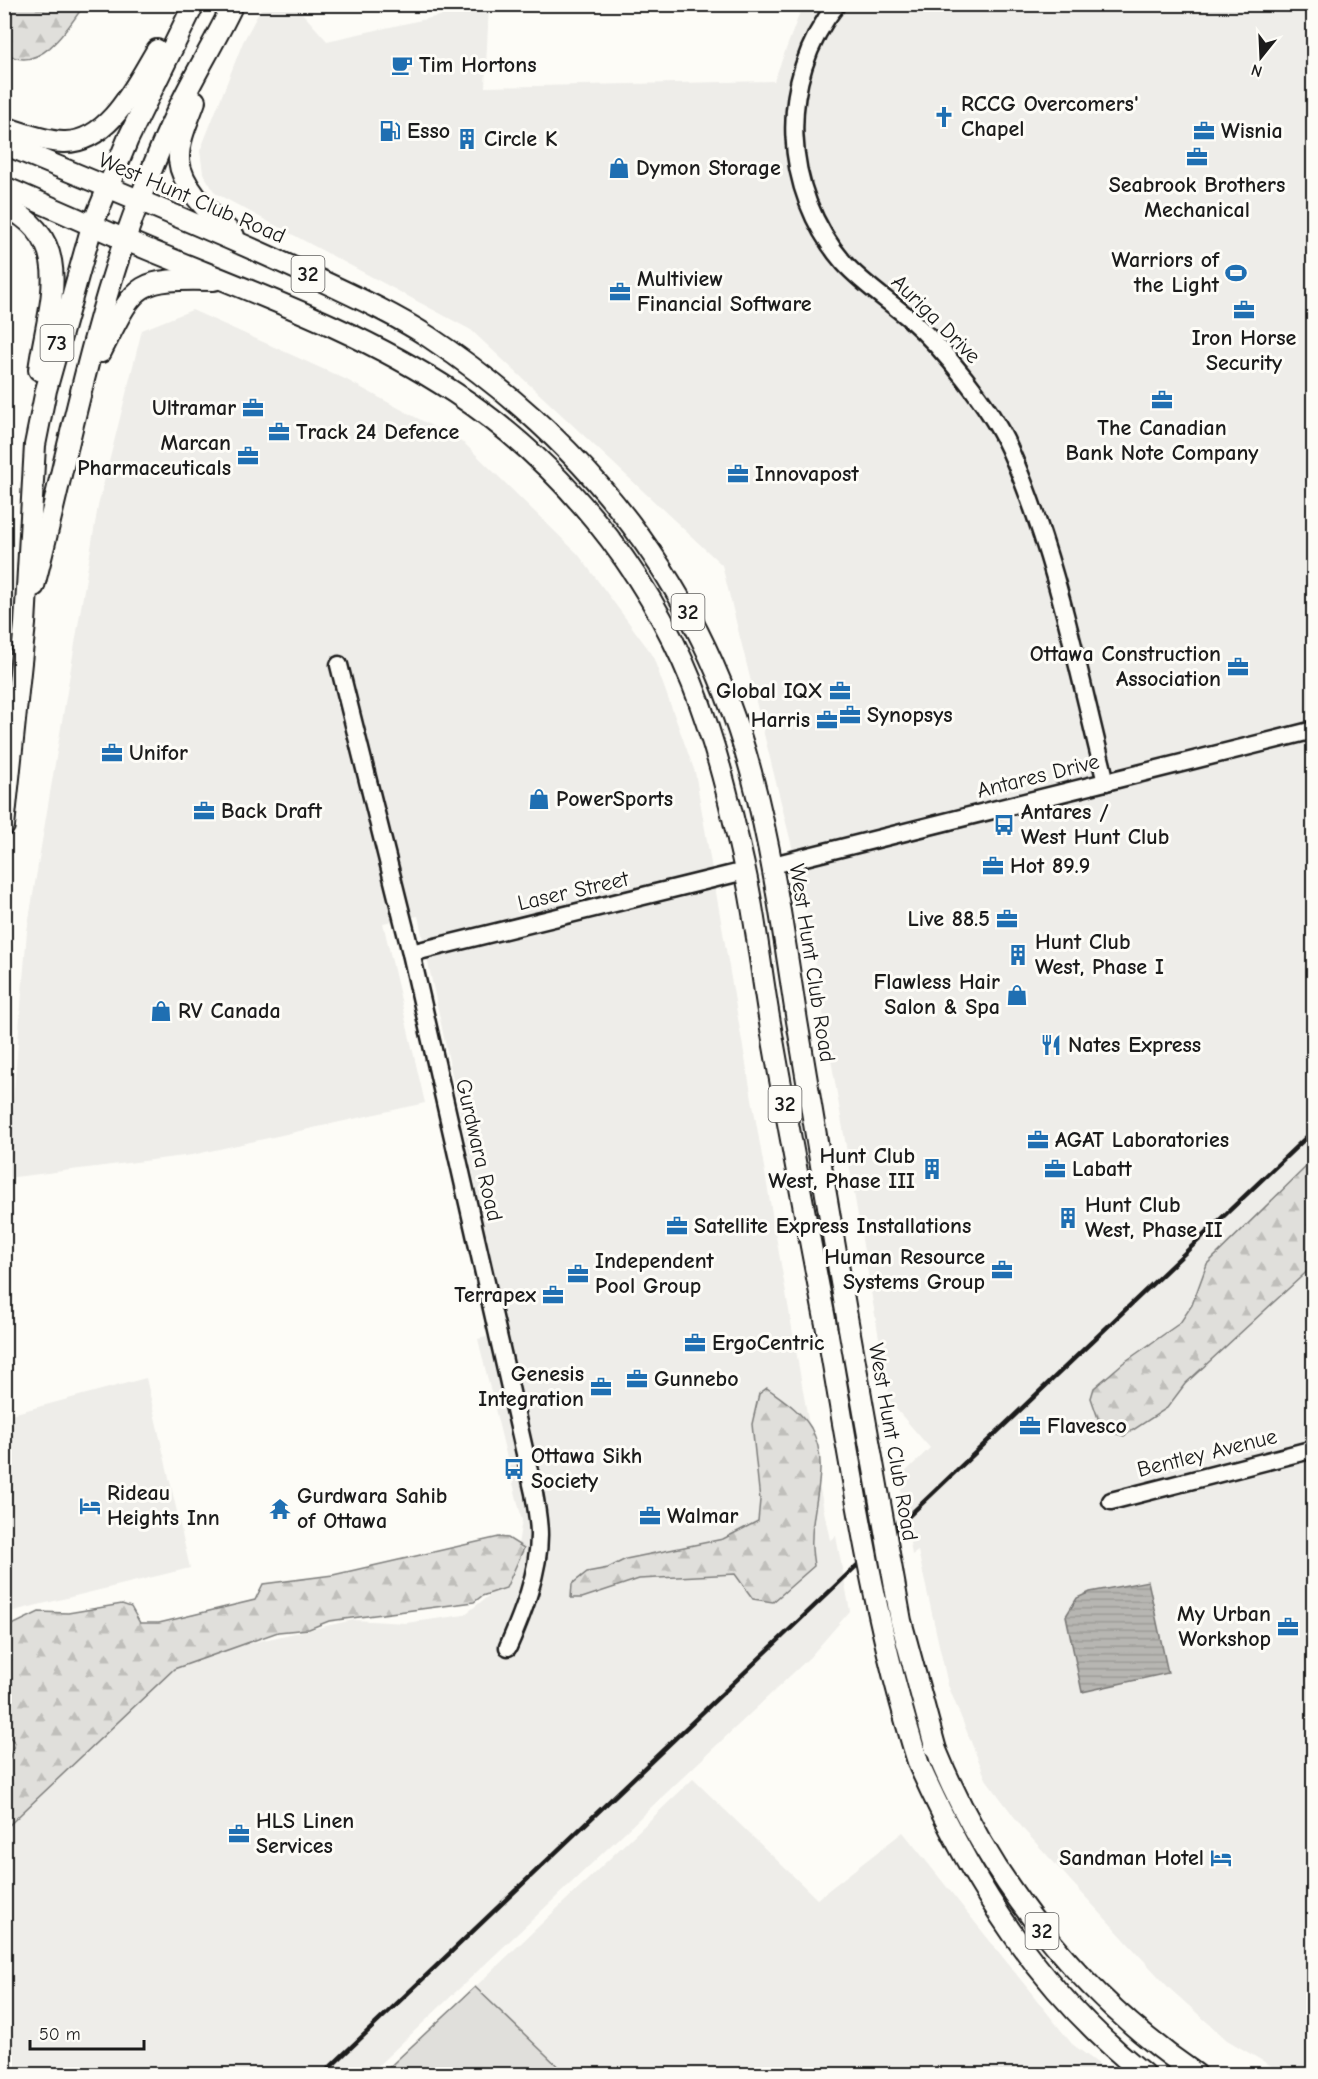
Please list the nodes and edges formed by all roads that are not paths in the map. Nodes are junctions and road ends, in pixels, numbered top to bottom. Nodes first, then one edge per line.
1 (837, 4) edge
2 (225, 8) edge
3 (190, 12) edge
4 (215, 44) junction
5 (4, 128) edge
6 (4, 144) edge
7 (4, 187) edge
8 (108, 188) junction
9 (139, 201) junction
10 (4, 206) edge
11 (93, 226) junction
12 (126, 240) junction
13 (240, 242) junction
14 (225, 280) junction
15 (85, 384) junction
16 (35, 445) junction
17 (25, 624) junction
18 (339, 665) dead end
19 (1314, 730) edge
20 (1106, 782) junction
21 (4, 826) edge
22 (773, 865) junction
23 (746, 872) junction
24 (411, 953) junction
25 (1314, 1449) edge
26 (1111, 1501) dead end
27 (508, 1647) dead end
28 (1144, 2074) edge
29 (1196, 2074) edge

1 - 20 street, Auriga Drive
2 - 4 main road, 73
3 - 5 main road
3 - 8 main road, 73
4 - 9 main road, 73
4 - 13 main road
6 - 8 main road, West Hunt Club Road / 32
7 - 11 main road, West Hunt Club Road / 32
8 - 9 main road, West Hunt Club Road / 32
8 - 11 main road, 73
9 - 12 main road, 73
9 - 13 main road, West Hunt Club Road / 32
10 - 16 main road
11 - 12 main road, West Hunt Club Road / 32
11 - 16 main road, 73
12 - 14 main road, West Hunt Club Road / 32
12 - 15 main road, 73
13 - 22 main road, West Hunt Club Road / 32
14 - 15 main road
14 - 23 main road, West Hunt Club Road / 32
15 - 17 main road, 73
16 - 17 main road, 73
17 - 21 main road, 73
18 - 24 street, Gurdwara Road
19 - 20 street, Antares Drive
20 - 22 street, Antares Drive
22 - 23 main road
22 - 29 main road, West Hunt Club Road / 32, bridge
23 - 24 street, Laser Street
23 - 28 main road, West Hunt Club Road / 32, bridge
24 - 27 street, Gurdwara Road
25 - 26 street, Bentley Avenue

